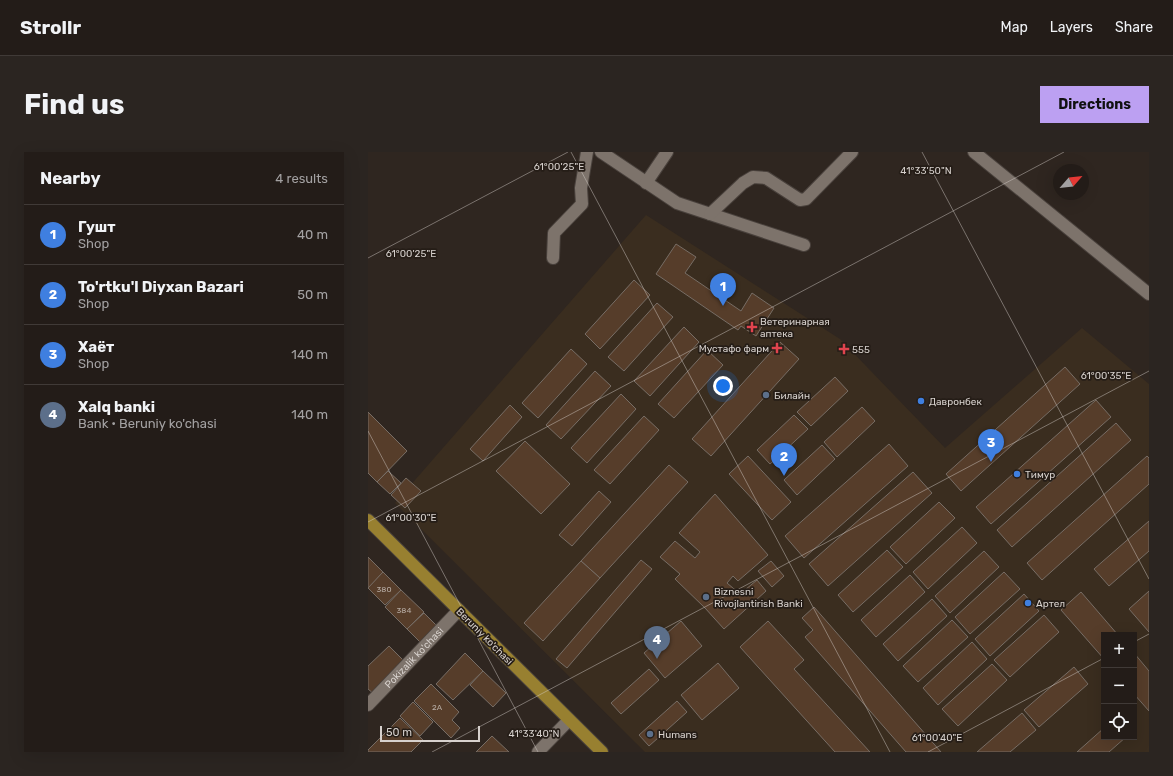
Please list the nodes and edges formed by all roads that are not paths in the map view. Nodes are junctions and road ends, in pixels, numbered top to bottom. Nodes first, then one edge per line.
1 (587, 152) edge
2 (601, 152) edge
3 (667, 152) edge
4 (852, 152) edge
5 (974, 152) edge
6 (646, 182) junction
7 (710, 214) junction
8 (804, 245) dead end
9 (552, 258) dead end
10 (1149, 294) edge
11 (368, 521) edge
12 (459, 610) junction
13 (368, 705) edge
14 (570, 720) junction
15 (538, 752) edge
16 (602, 752) edge

1 - 9 street
2 - 6 street
3 - 6 street
4 - 7 street
5 - 10 street
6 - 7 street
7 - 8 street
11 - 12 main road, Beruniy ko'chasi
12 - 13 street, Pokizalik ko'chasi
12 - 14 main road, Beruniy ko'chasi
14 - 15 street
14 - 16 main road, Beruniy ko'chasi

